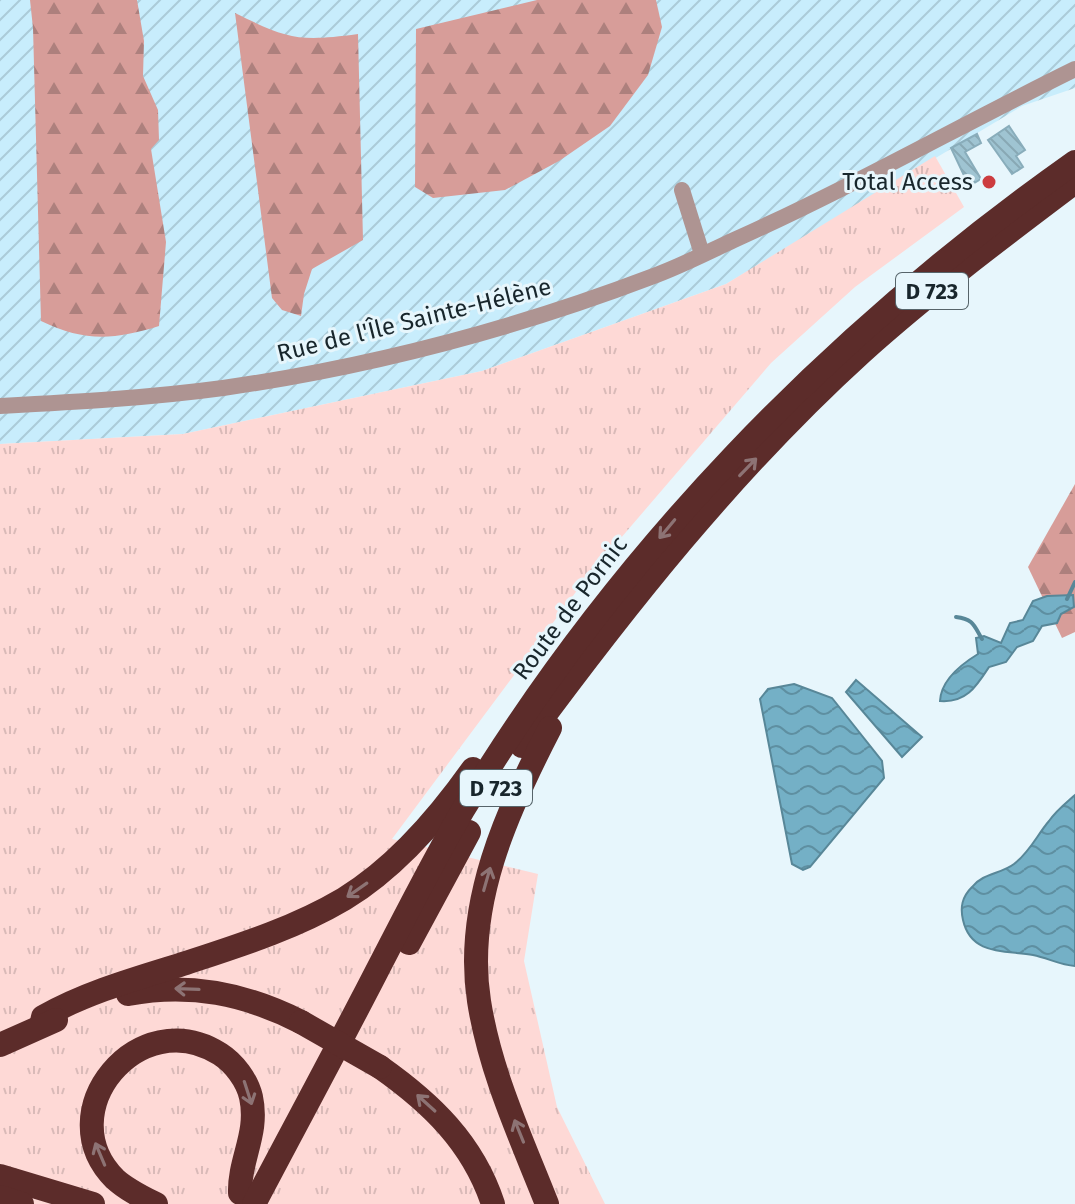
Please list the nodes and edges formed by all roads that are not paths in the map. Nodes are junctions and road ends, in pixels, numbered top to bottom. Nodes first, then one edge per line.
1 (1075, 69) edge
2 (1075, 162) edge
3 (1075, 182) edge
4 (682, 190) dead end
5 (702, 254) junction
6 (0, 406) edge
7 (606, 633) junction
8 (519, 723) junction
9 (41, 1026) junction
10 (0, 1045) edge
11 (0, 1176) edge
12 (0, 1197) edge
13 (243, 1200) edge
14 (22, 1204) edge
15 (93, 1204) edge
16 (156, 1204) edge
17 (271, 1204) edge
18 (493, 1204) edge
19 (547, 1204) edge

1 - 5 street, Rue de l'Île Sainte-Hélène
2 -> 8 highway, Route de Pornic / D 723
7 -> 3 highway, Route de Pornic / D 723
4 - 5 street
5 - 6 street, Rue de l'Île Sainte-Hélène
7 - 17 highway, Route de Pornic / D 723
19 -> 7 highway
8 -> 9 highway
8 - 13 highway, Route de Pornic / D 723
9 - 10 highway
18 -> 9 highway, bridge
11 - 15 highway
12 - 14 highway
16 -> 13 highway

